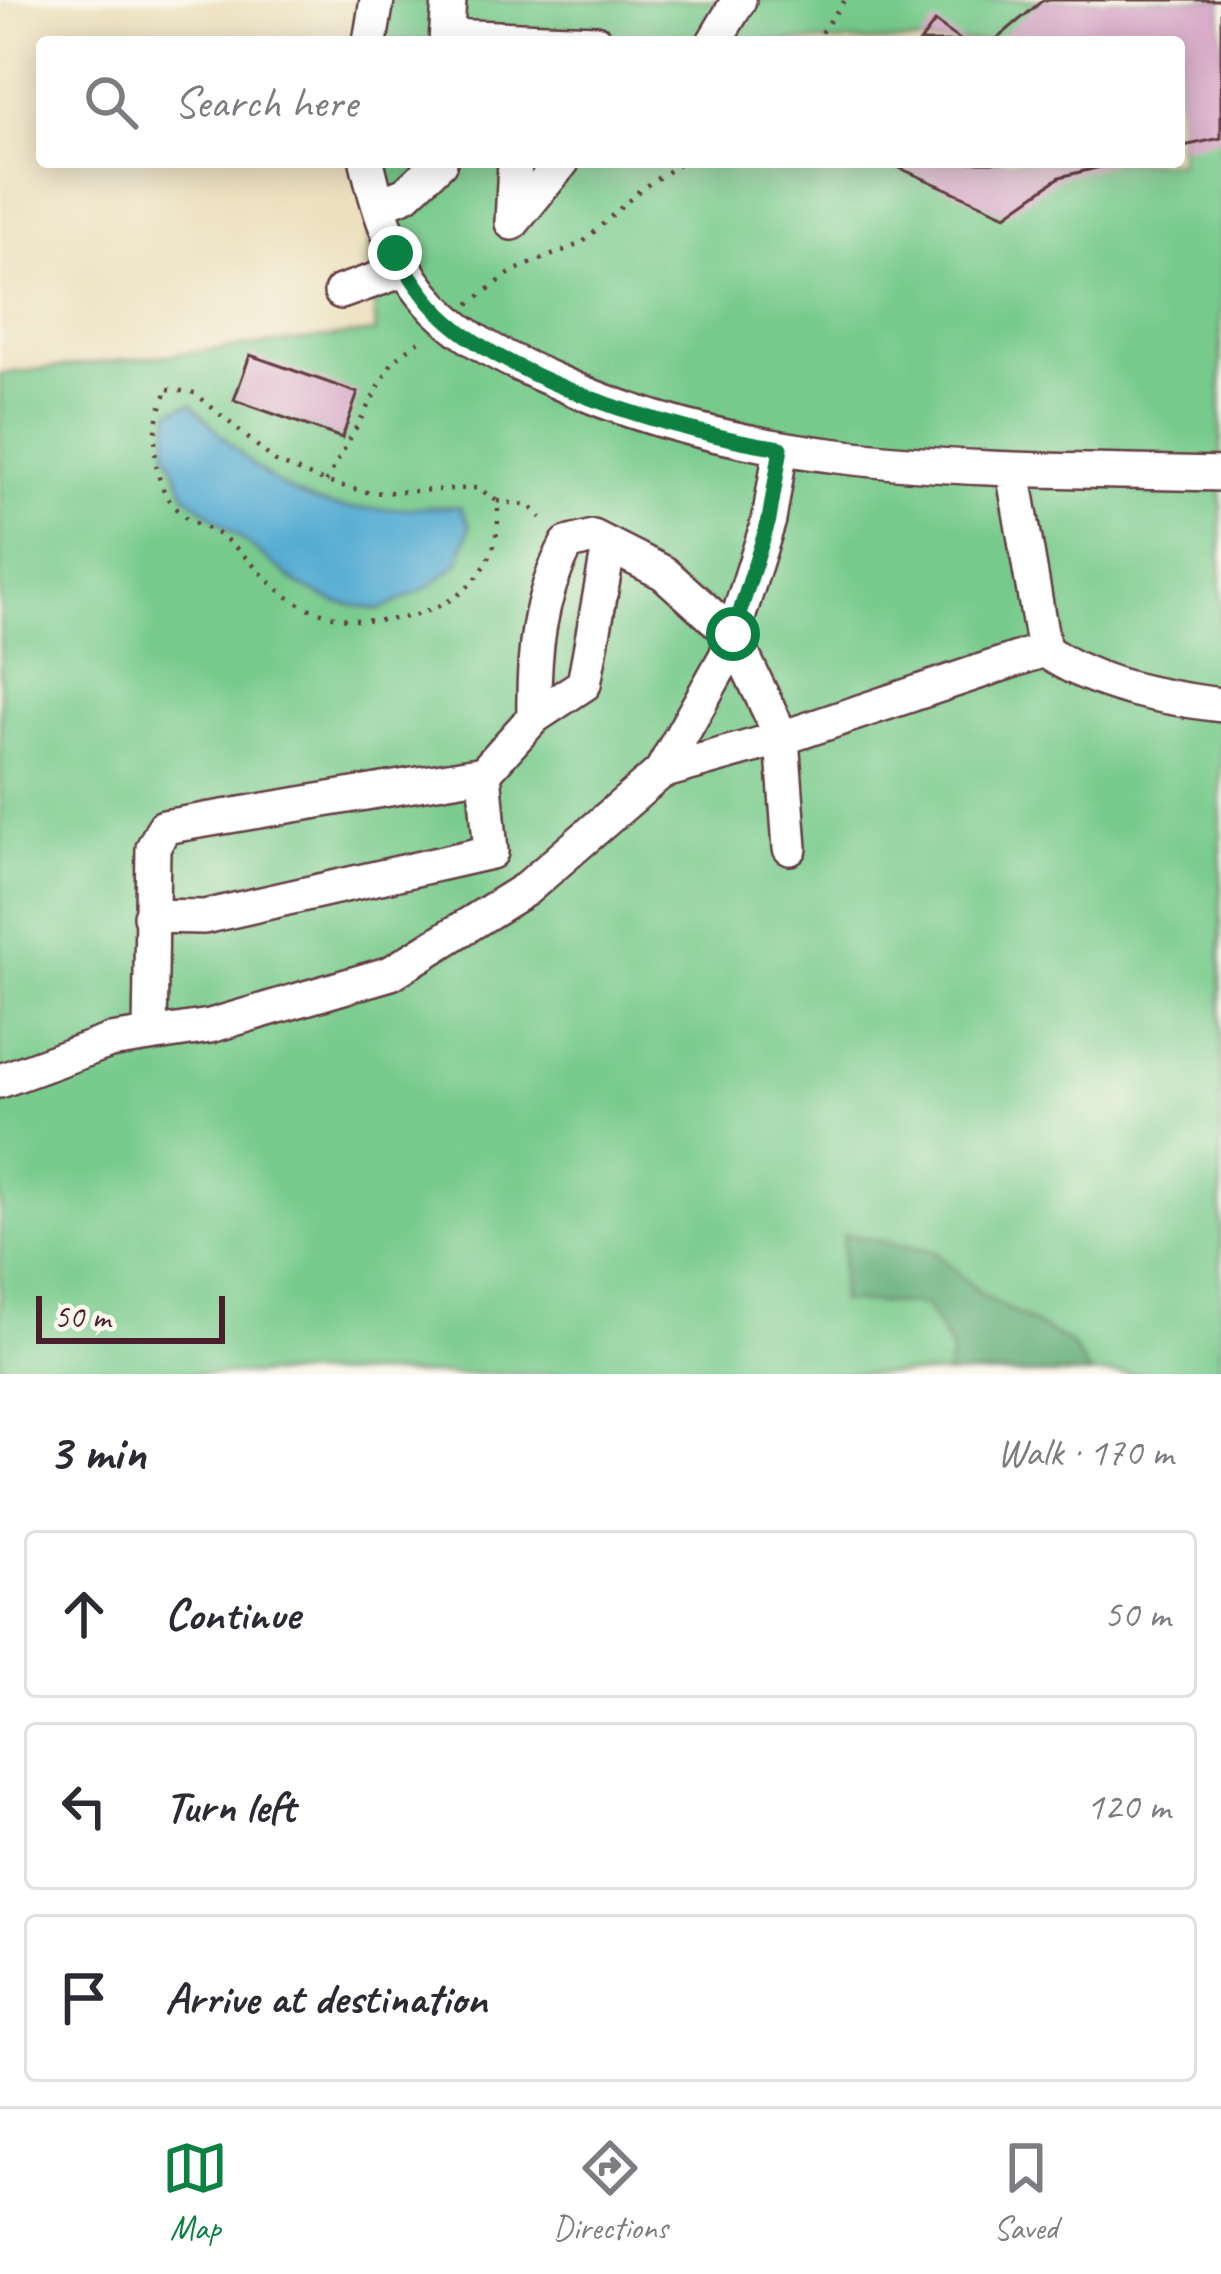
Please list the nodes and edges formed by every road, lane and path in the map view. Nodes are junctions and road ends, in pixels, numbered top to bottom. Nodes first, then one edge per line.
1 (377, 0) edge
2 (449, 0) edge
3 (739, 0) edge
4 (845, 0) edge
5 (371, 36) edge
6 (447, 36) edge
7 (718, 36) edge
8 (818, 36) edge
9 (369, 168) edge
10 (434, 168) edge
11 (515, 168) edge
12 (557, 168) edge
13 (673, 168) edge
14 (379, 205) junction
15 (406, 269) junction
16 (341, 292) dead end
17 (448, 319) junction
18 (781, 448) junction
19 (1013, 471) junction
20 (1221, 474) edge
21 (326, 482) junction
22 (497, 501) junction
23 (542, 518) dead end
24 (609, 546) junction
25 (733, 634) junction
26 (1044, 650) junction
27 (1221, 705) edge
28 (534, 717) junction
29 (782, 738) junction
30 (661, 772) junction
31 (484, 773) junction
32 (790, 848) dead end
33 (150, 916) junction
34 (150, 1035) junction
35 (0, 1081) edge

1 - 5 street
2 - 6 street
3 - 7 street
4 - 8 path
9 - 14 street
10 - 14 street
11 - 12 street
13 - 17 path
14 - 15 street
15 - 16 street
15 - 17 street
17 - 18 street
17 - 21 path
18 - 19 street
18 - 25 street
19 - 20 street
19 - 26 street
21 - 22 path
21 - 22 path
22 - 23 path
24 - 25 street
24 - 28 street
24 - 28 street
25 - 29 street
25 - 30 street
26 - 27 street
26 - 29 street
28 - 31 street
29 - 30 street
29 - 32 street
30 - 34 street
31 - 33 street
31 - 33 street
33 - 34 street
34 - 35 street

